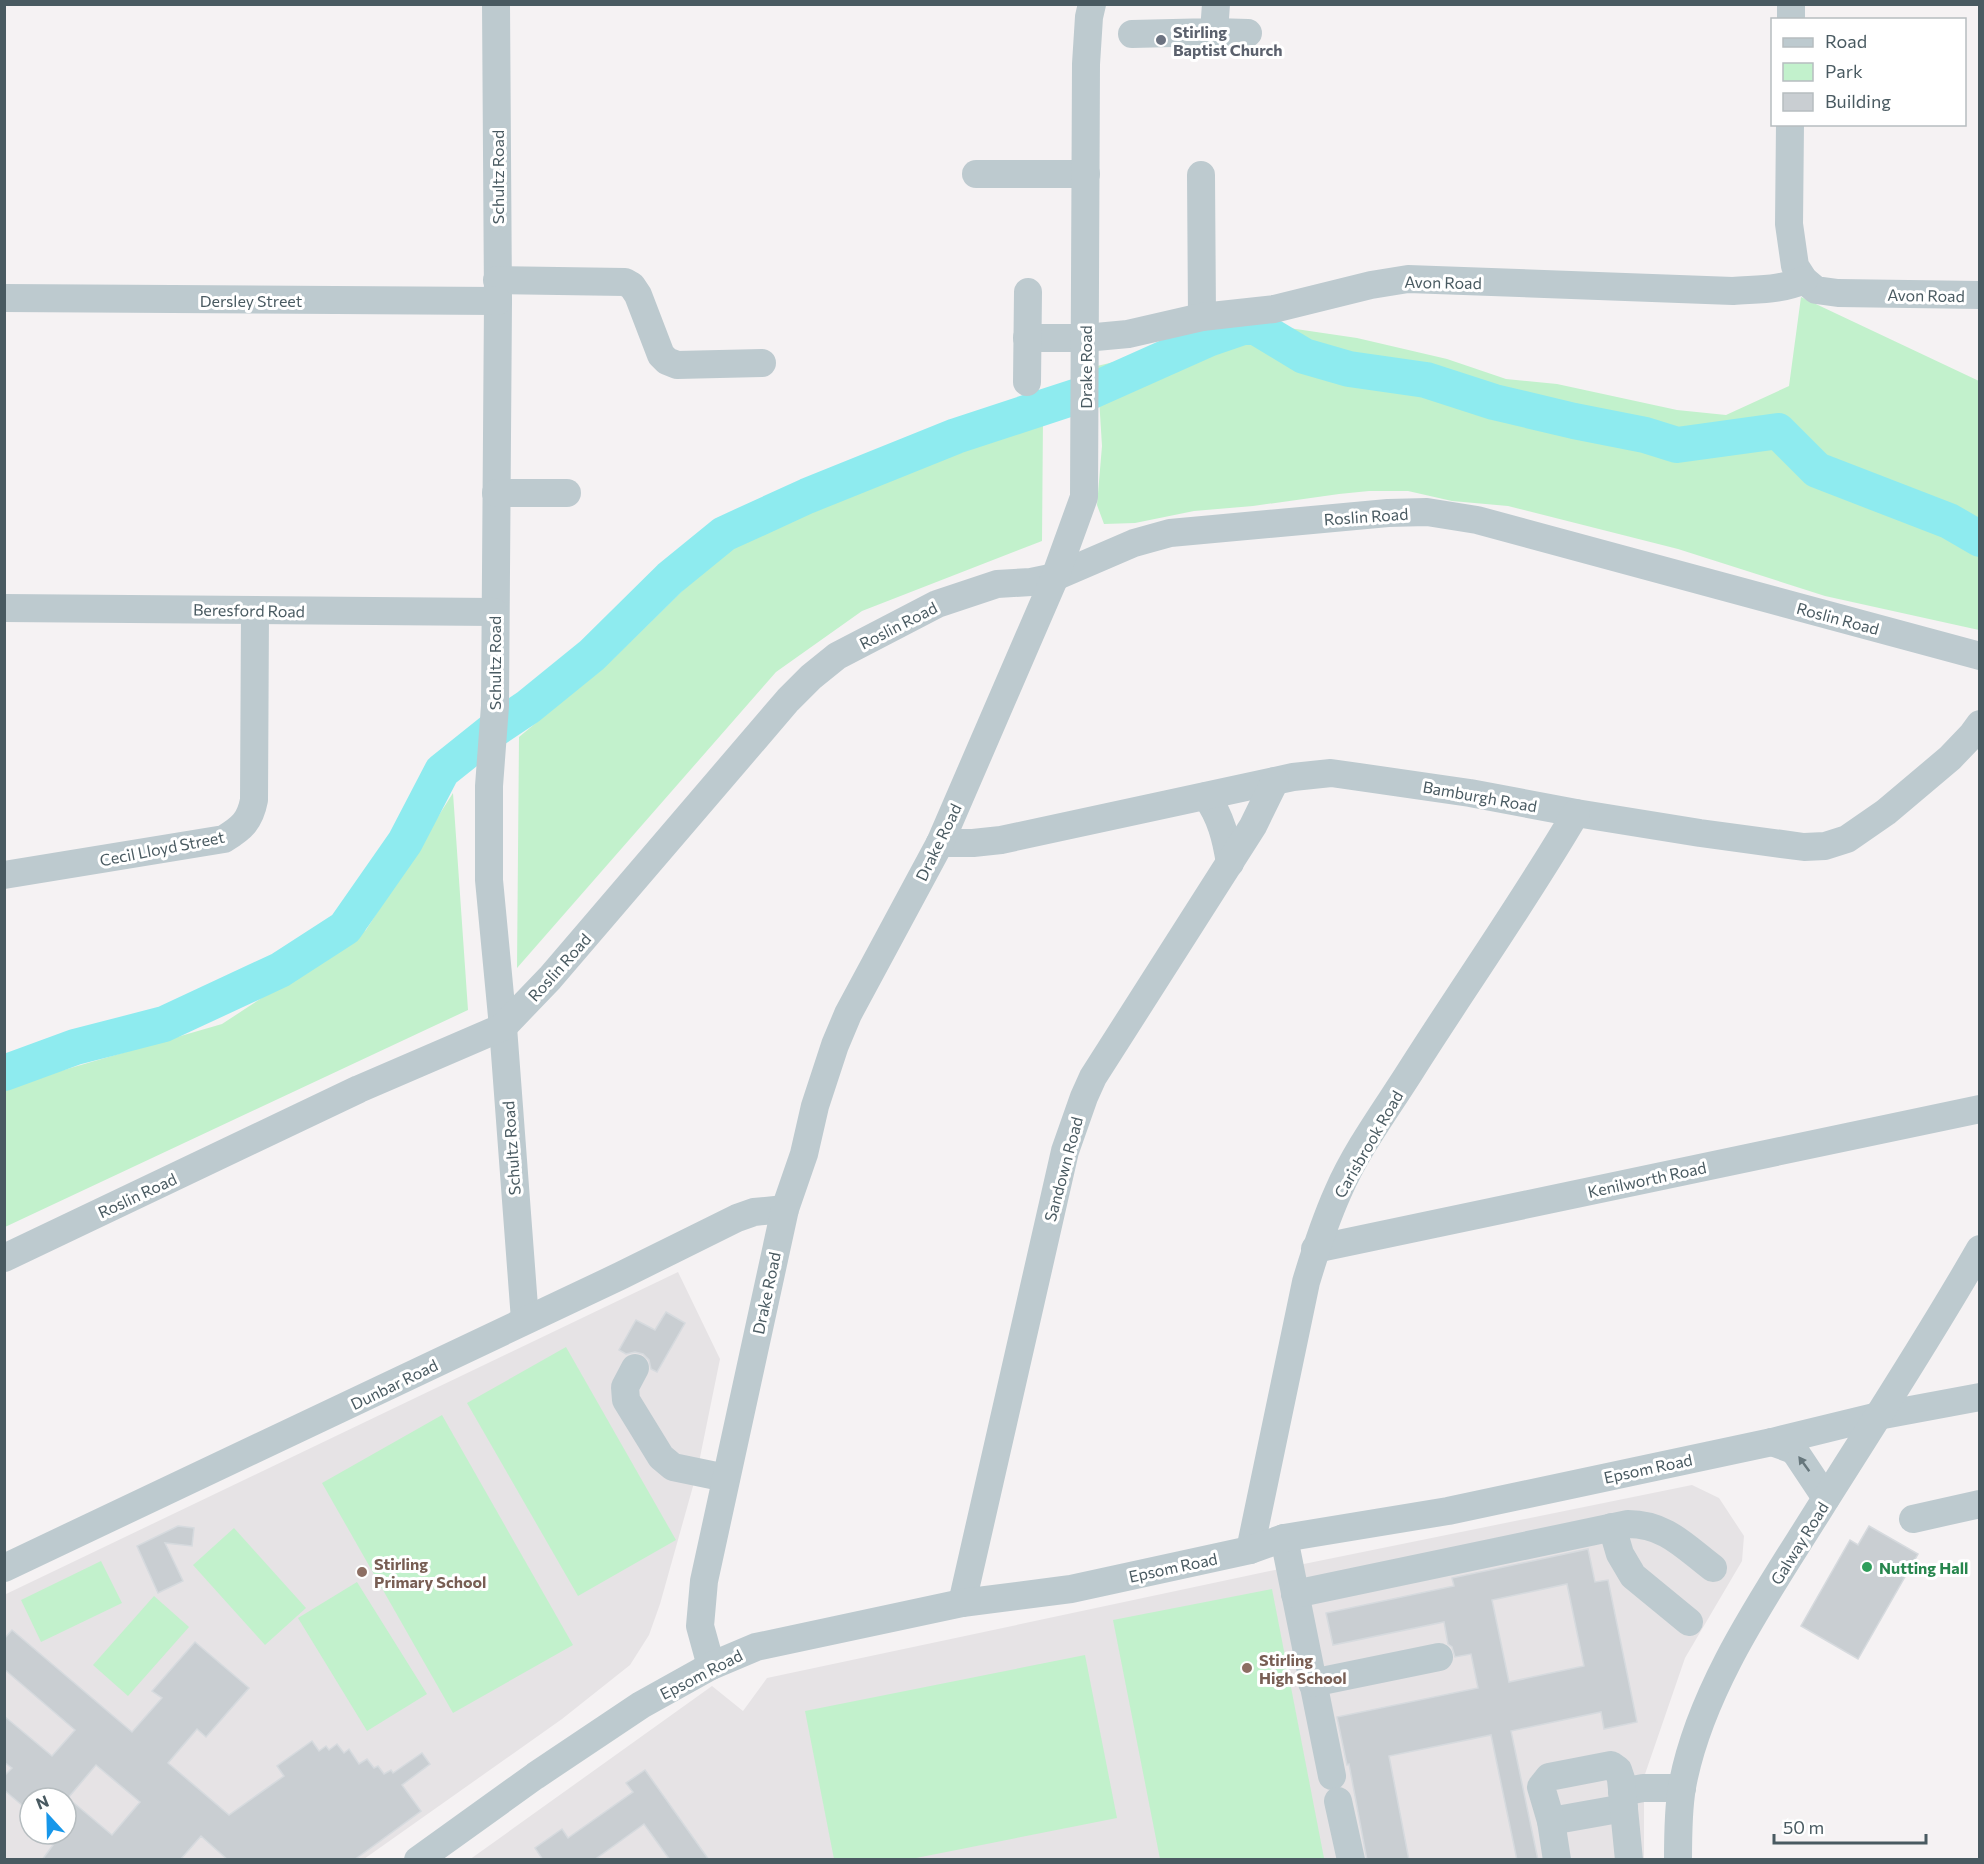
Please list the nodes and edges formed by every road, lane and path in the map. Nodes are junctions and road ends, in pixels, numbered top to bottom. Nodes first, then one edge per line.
1 (496, 4) edge
2 (1092, 4) edge
3 (1215, 18) edge
4 (1248, 33) dead end
5 (1132, 34) dead end
6 (1790, 126) edge
7 (976, 174) dead end
8 (1086, 174) junction
9 (1201, 175) dead end
10 (1799, 273) junction
11 (497, 291) junction
12 (1028, 292) dead end
13 (1980, 295) edge
14 (4, 298) edge
15 (1202, 317) junction
16 (1027, 338) junction
17 (1085, 338) junction
18 (762, 363) dead end
19 (1027, 382) dead end
20 (496, 493) junction
21 (567, 493) dead end
22 (1055, 577) junction
23 (4, 608) edge
24 (255, 610) junction
25 (494, 612) junction
26 (1980, 656) edge
27 (1980, 724) edge
28 (1275, 781) junction
29 (1206, 796) junction
30 (1576, 813) junction
31 (940, 843) junction
32 (1230, 863) junction
33 (4, 875) edge
34 (503, 1027) junction
35 (1980, 1109) edge
36 (784, 1209) junction
37 (1316, 1249) junction
38 (1980, 1250) edge
39 (4, 1258) edge
40 (525, 1320) junction
41 (635, 1368) dead end
42 (1980, 1397) edge
43 (1878, 1416) junction
44 (1772, 1442) junction
45 (726, 1478) junction
46 (1827, 1498) junction
47 (1980, 1504) edge
48 (1913, 1519) dead end
49 (1612, 1527) junction
50 (1284, 1538) junction
51 (1250, 1551) junction
52 (4, 1568) edge
53 (1713, 1568) dead end
54 (1295, 1594) junction
55 (962, 1603) junction
56 (1689, 1622) dead end
57 (1438, 1657) dead end
58 (711, 1666) junction
59 (1312, 1683) junction
60 (1682, 1788) junction
61 (1623, 1800) junction
62 (1551, 1821) junction
63 (1626, 1859) edge
64 (418, 1860) edge
65 (1351, 1860) edge
66 (1557, 1860) edge
67 (1678, 1860) edge

1 - 11 street, Schultz Road
2 - 8 street, Drake Road
3 - 4 street
3 - 5 street
6 - 10 street
7 - 8 street
8 - 17 street, Drake Road
9 - 15 street
10 - 13 street, Avon Road
10 - 15 street, Avon Road
11 - 14 street, Dersley Street
11 - 18 street, Dersley Street
11 - 20 street, Schultz Road
12 - 16 street
15 - 17 street, Avon Road
16 - 17 street, Avon Road
16 - 19 street
17 - 22 street, Drake Road
20 - 21 street
20 - 25 street, Schultz Road
22 - 26 street, Roslin Road
22 - 31 street, Drake Road
22 - 34 street, Roslin Road
23 - 24 street, Beresford Road
24 - 25 street, Beresford Road
24 - 33 street, Cecil Lloyd Street
25 - 34 street, Schultz Road
27 - 30 street, Bamburgh Road
28 - 29 street, Bamburgh Road
28 - 30 street, Bamburgh Road
28 - 32 street, Sandown Road
29 - 31 street, Bamburgh Road
29 - 32 street
30 - 37 street, Carisbrook Road
31 - 36 street, Drake Road
32 - 55 street, Sandown Road
34 - 39 street, Roslin Road
34 - 40 street, Schultz Road
35 - 37 street, Kenilworth Road
36 - 40 street, Dunbar Road
36 - 45 street, Drake Road
37 - 51 street, Carisbrook Road
38 - 43 street, Galway Road
40 - 52 street, Dunbar Road
41 - 45 street
42 - 43 street, Epsom Road
43 - 44 street, Epsom Road
43 - 46 street, Galway Road
46 -> 44 street
44 - 50 street, Epsom Road
45 - 58 street, Drake Road
46 - 60 street, Galway Road
47 - 48 street
49 - 53 street
49 - 54 street
49 - 56 street
50 - 51 street, Epsom Road
50 - 54 street
51 - 55 street, Epsom Road
54 - 59 street
55 - 58 street, Epsom Road
57 - 59 street
58 - 64 street, Epsom Road
59 - 65 street
60 - 61 street
60 - 67 street, Galway Road
61 - 62 street
61 - 62 street
61 - 63 street
62 - 66 street

